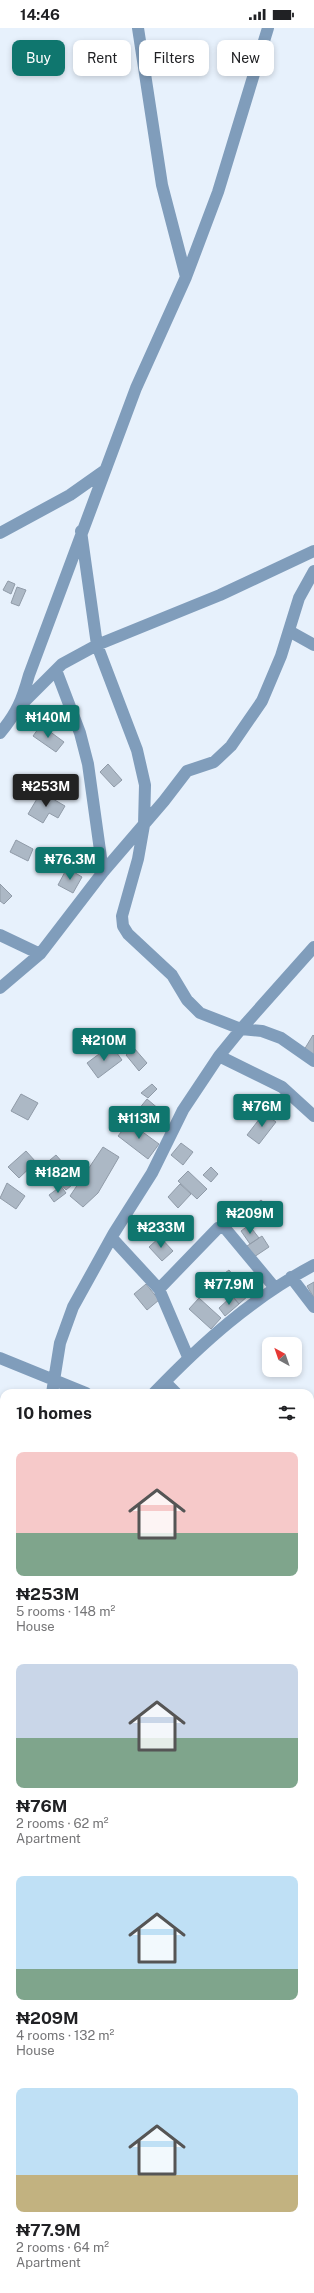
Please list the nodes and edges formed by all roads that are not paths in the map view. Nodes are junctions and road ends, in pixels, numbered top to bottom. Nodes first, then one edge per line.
1 (138, 28) edge
2 (268, 28) edge
3 (186, 277) junction
4 (104, 471) junction
5 (81, 530) junction
6 (0, 533) edge
7 (314, 551) edge
8 (314, 571) edge
9 (289, 631) junction
10 (314, 645) edge
11 (96, 646) junction
12 (56, 670) junction
13 (20, 706) junction
14 (0, 733) edge
15 (144, 825) junction
16 (103, 872) junction
17 (0, 935) edge
18 (313, 949) edge
19 (40, 954) junction
20 (0, 988) edge
21 (241, 1030) junction
22 (219, 1056) junction
23 (314, 1061) edge
24 (314, 1116) edge
25 (112, 1238) junction
26 (314, 1265) edge
27 (291, 1277) junction
28 (275, 1288) junction
29 (159, 1289) junction
30 (314, 1307) edge
31 (188, 1357) junction
32 (0, 1358) edge
33 (54, 1380) junction
34 (165, 1382) junction
35 (53, 1389) edge
36 (76, 1389) edge
37 (158, 1389) edge
38 (172, 1389) edge

1 - 3 street
2 - 3 street
3 - 4 street
4 - 5 street
4 - 6 street
5 - 11 street
5 - 13 street
7 - 11 street
8 - 9 street
9 - 10 street
9 - 15 street
11 - 12 street
11 - 15 street
12 - 13 street
12 - 16 street
13 - 14 street
15 - 16 street
15 - 21 street
16 - 19 street
17 - 19 street
18 - 21 street
19 - 20 street
21 - 22 street
21 - 23 street
22 - 24 street
22 - 25 street
25 - 29 street
25 - 33 street
26 - 27 street
27 - 28 street
27 - 30 street
28 - 29 street
28 - 31 street
29 - 31 street
31 - 34 street
32 - 33 street
33 - 35 street
33 - 36 street
34 - 37 street
34 - 38 street

